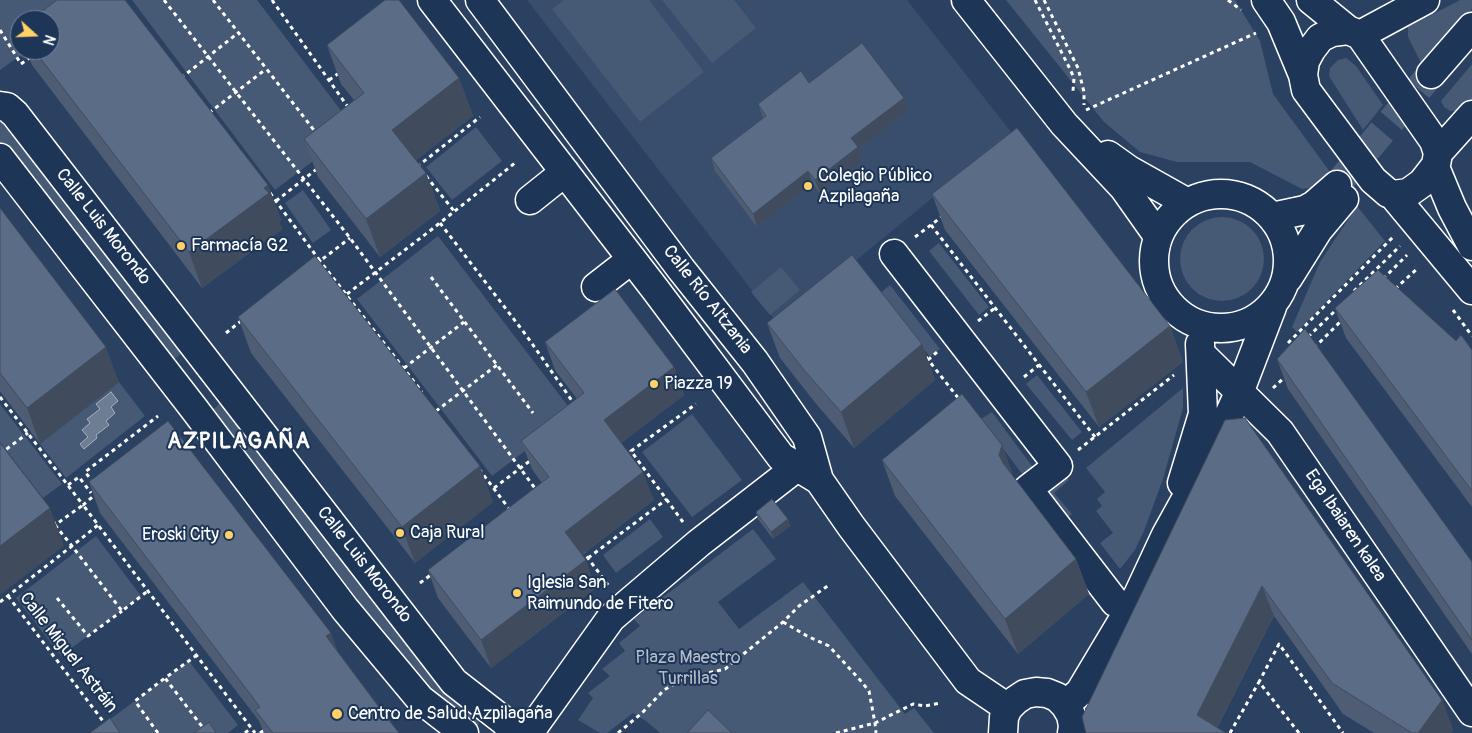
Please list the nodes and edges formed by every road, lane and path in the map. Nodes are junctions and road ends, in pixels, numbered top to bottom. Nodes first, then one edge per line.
1 (164, 0) edge
2 (214, 0) edge
3 (272, 0) edge
4 (432, 0) edge
5 (480, 0) edge
6 (966, 0) edge
7 (1035, 0) edge
8 (1044, 0) edge
9 (1266, 0) edge
10 (1311, 0) edge
11 (1425, 0) edge
12 (1472, 27) edge
13 (0, 30) edge
14 (1262, 30) dead end
15 (1354, 33) junction
16 (238, 34) junction
17 (10, 46) edge
18 (1472, 48) edge
19 (208, 56) junction
20 (345, 68) edge
21 (266, 69) junction
22 (1302, 75) junction
23 (329, 80) junction
24 (185, 86) edge
25 (236, 92) junction
26 (1070, 96) dead end
27 (556, 100) junction
28 (0, 106) edge
29 (202, 108) edge
30 (353, 114) edge
31 (1472, 115) edge
32 (480, 117) dead end
33 (1064, 124) junction
34 (529, 126) junction
35 (577, 128) junction
36 (317, 135) edge
37 (546, 148) junction
38 (0, 158) edge
39 (1436, 160) junction
40 (515, 163) dead end
41 (320, 167) edge
42 (565, 172) junction
43 (304, 179) junction
44 (270, 193) edge
45 (1393, 194) junction
46 (530, 200) dead end
47 (276, 201) junction
48 (1186, 202) junction
49 (454, 211) junction
50 (949, 211) edge
51 (1272, 217) junction
52 (440, 223) junction
53 (931, 225) junction
54 (1158, 236) junction
55 (1393, 237) dead end
56 (350, 238) junction
57 (1400, 246) dead end
58 (1472, 246) edge
59 (894, 254) joint
60 (1408, 255) dead end
61 (632, 259) junction
62 (320, 261) junction
63 (312, 267) edge
64 (1418, 267) dead end
65 (376, 272) junction
66 (431, 277) dead end
67 (1288, 278) junction
68 (1381, 281) edge
69 (596, 287) dead end
70 (1472, 290) edge
71 (347, 294) junction
72 (1390, 294) edge
73 (1351, 295) edge
74 (1344, 302) edge
75 (1272, 307) junction
76 (1347, 315) edge
77 (242, 321) edge
78 (464, 322) junction
79 (1199, 325) junction
80 (226, 333) dead end
81 (1302, 344) edge
82 (1286, 346) edge
83 (431, 347) junction
84 (1314, 348) edge
85 (922, 352) dead end
86 (1201, 354) junction
87 (201, 355) junction
88 (555, 360) edge
89 (497, 365) junction
90 (547, 366) junction
91 (404, 368) junction
92 (1293, 368) edge
93 (1180, 370) dead end
94 (170, 380) junction
95 (226, 385) junction
96 (1274, 388) dead end
97 (463, 391) junction
98 (1239, 393) junction
99 (0, 397) edge
100 (425, 397) edge
101 (961, 402) edge
102 (431, 404) edge
103 (696, 404) dead end
104 (195, 410) junction
105 (579, 410) edge
106 (436, 411) junction
107 (532, 413) dead end
108 (158, 416) dead end
109 (442, 419) edge
110 (1102, 431) dead end
111 (28, 433) junction
112 (1095, 437) dead end
113 (0, 454) edge
114 (534, 457) edge
115 (477, 465) edge
116 (520, 468) junction
117 (808, 474) junction
118 (102, 477) edge
119 (94, 483) junction
120 (68, 485) junction
121 (87, 488) junction
122 (494, 488) junction
123 (102, 490) edge
124 (91, 493) edge
125 (539, 493) edge
126 (666, 499) junction
127 (83, 504) junction
128 (512, 513) edge
129 (50, 517) dead end
130 (55, 525) junction
131 (98, 525) junction
132 (1166, 535) junction
133 (699, 543) junction
134 (577, 544) edge
135 (72, 546) junction
136 (588, 558) junction
137 (435, 571) edge
138 (420, 583) dead end
139 (828, 585) dead end
140 (149, 590) junction
141 (8, 596) junction
142 (57, 598) dead end
143 (0, 602) edge
144 (1115, 602) dead end
145 (624, 605) junction
146 (122, 611) junction
147 (784, 622) junction
148 (197, 655) junction
149 (165, 678) junction
150 (1258, 682) junction
151 (942, 703) dead end
152 (1065, 705) junction
153 (1472, 712) edge
154 (1006, 720) edge
155 (875, 723) junction
156 (107, 726) edge
157 (268, 727) edge
158 (251, 728) junction
159 (158, 733) edge
160 (207, 733) edge
161 (245, 733) edge
162 (255, 733) edge
163 (260, 733) edge
164 (464, 733) edge
165 (515, 733) edge
166 (529, 733) edge
167 (618, 733) edge
168 (836, 733) edge
169 (876, 733) edge
170 (1072, 733) edge
171 (1230, 733) edge
172 (1299, 733) edge
173 (1343, 733) edge

1 - 19 path
2 - 16 path
3 - 23 path
4 - 34 street, Calle Río Altzania
5 - 27 street, Calle Río Altzania
6 - 33 street
7 - 26 path
8 - 14 path
9 - 22 street
10 - 15 street
11 - 15 street
12 - 18 street
13 - 17 path
15 - 22 street
15 - 39 street
16 - 19 path
16 - 21 path
19 - 24 path
19 - 25 path
20 - 23 path
21 - 25 path
21 - 36 path
22 - 45 street
23 - 30 path
25 - 29 path
25 - 43 path
27 - 34 street
27 - 35 street, Calle Río Altzania
28 - 87 street, Calle Luis Morondo
31 - 39 street
32 - 49 path
33 - 48 street
33 - 54 street
34 - 37 street, Calle Río Altzania
35 - 37 street
35 - 117 street, Calle Río Altzania
37 - 42 street, Calle Río Altzania
38 - 94 street
39 - 45 street
39 - 58 street
40 - 49 path
41 - 43 path
42 - 46 street
42 - 61 street, Calle Río Altzania
43 - 47 path
43 - 56 path
44 - 47 path
45 - 70 street
47 - 62 path
48 - 51 street
48 - 54 street
49 - 52 path
50 - 53 path
51 - 67 street
51 - 67 street
52 - 65 path
52 - 90 path
53 - 59 path
53 - 112 path
54 - 79 street
55 - 82 path
56 - 62 path
56 - 65 path
57 - 73 path
59 - 144 street
60 - 68 path
61 - 69 street, Calle Río Altzania
61 - 117 street, Calle Río Altzania
62 - 63 path
62 - 71 path
64 - 72 path
65 - 71 path
65 - 83 path
66 - 78 path
67 - 75 street
71 - 91 path
74 - 81 path
75 - 79 street
75 - 98 street
76 - 84 path
77 - 80 path
78 - 83 path
78 - 89 path
79 - 86 street
83 - 91 path
83 - 97 path
85 - 101 path
86 - 98 street, Ega Ibaiaren kalea
86 - 132 street
87 - 94 street
87 - 95 street, Calle Luis Morondo
88 - 90 path
89 - 97 path
89 - 107 path
90 - 105 path
91 - 100 path
92 - 96 path
93 - 110 path
94 - 104 street
95 - 104 street
95 - 165 street, Calle Luis Morondo
97 - 106 path
97 - 116 path
98 - 132 street
98 - 153 street, Ega Ibaiaren kalea
99 - 111 path
102 - 106 path
103 - 126 path
104 - 164 street
106 - 109 path
108 - 119 path
111 - 113 path
111 - 120 path
114 - 116 path
115 - 122 path
116 - 122 path
116 - 125 path
117 - 133 street
117 - 154 street, Calle Río Altzania
118 - 119 path
119 - 121 path
120 - 121 path
120 - 127 path
121 - 124 path
122 - 128 path
123 - 127 path
126 - 133 path
126 - 136 path
127 - 130 path
127 - 131 path
129 - 130 path
130 - 135 path
131 - 135 path
131 - 140 path
132 - 152 street
133 - 145 street
134 - 136 path
135 - 141 path
135 - 146 path
136 - 145 path
137 - 138 path, Calle Luis Morondo
139 - 147 path
140 - 146 path
140 - 148 path
141 - 143 path, Calle Miguel Astráin
141 - 156 path, Calle Miguel Astráin
142 - 146 path
145 - 166 street
147 - 155 path
147 - 167 path
148 - 149 path
148 - 158 path
149 - 159 path
149 - 160 path
150 - 171 path
150 - 172 path
150 - 173 path
151 - 155 path
152 - 154 street
152 - 170 street
155 - 168 path
155 - 169 path
157 - 163 path
158 - 161 path
158 - 162 path

